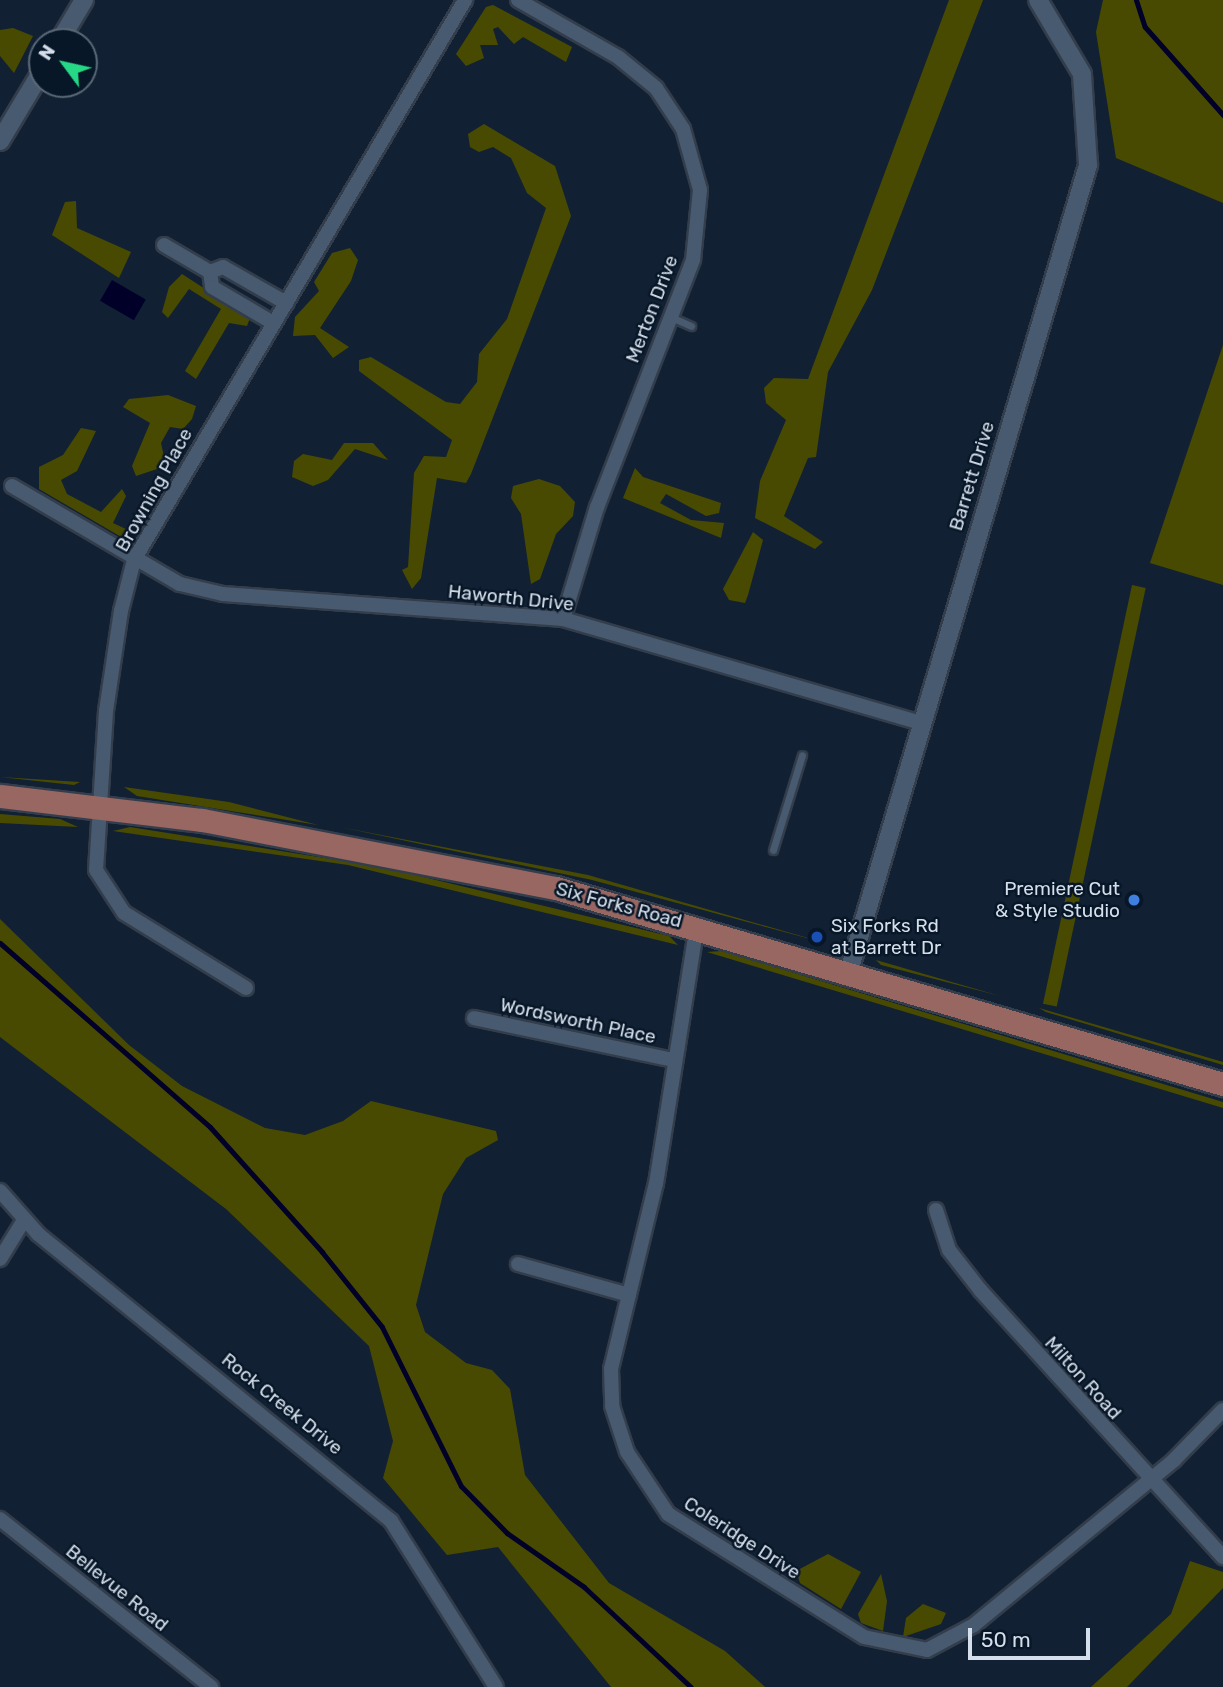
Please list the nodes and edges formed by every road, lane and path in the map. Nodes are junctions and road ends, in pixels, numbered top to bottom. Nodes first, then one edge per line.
1 (84, 0) edge
2 (465, 0) edge
3 (519, 0) edge
4 (1038, 0) edge
5 (67, 28) edge
6 (28, 94) edge
7 (0, 141) edge
8 (164, 245) dead end
9 (210, 272) junction
10 (286, 303) junction
11 (671, 317) junction
12 (273, 323) junction
13 (691, 326) dead end
14 (12, 486) dead end
15 (134, 560) junction
16 (563, 619) junction
17 (920, 723) junction
18 (802, 755) dead end
19 (0, 796) edge
20 (98, 806) junction
21 (773, 850) dead end
22 (696, 925) junction
23 (849, 971) junction
24 (246, 988) dead end
25 (474, 1018) dead end
26 (674, 1060) junction
27 (1223, 1084) edge
28 (0, 1191) edge
29 (936, 1210) dead end
30 (24, 1220) junction
31 (0, 1259) edge
32 (518, 1264) dead end
33 (629, 1295) junction
34 (1223, 1410) edge
35 (1149, 1481) junction
36 (0, 1519) edge
37 (1223, 1557) edge
38 (211, 1687) edge
39 (496, 1687) edge

1 - 5 street
2 - 10 street, Browning Place
3 - 11 street, Merton Drive
4 - 17 street, Barrett Drive
6 - 7 street
8 - 9 street
9 - 10 street
9 - 12 street
10 - 12 street, Browning Place
11 - 13 lane
11 - 16 street, Merton Drive
12 - 15 street, Browning Place
14 - 15 street, Haworth Drive
15 - 16 street, Haworth Drive
15 - 20 street, Browning Place
16 - 17 street, Haworth Drive
17 - 23 street, Barrett Drive
18 - 21 lane
19 - 20 main road, Six Forks Road
20 - 22 main road, Six Forks Road
20 - 24 street, Browning Place
22 - 23 main road, Six Forks Road
22 - 26 street, Coleridge Drive
23 - 27 main road, Six Forks Road
25 - 26 street, Wordsworth Place
26 - 33 street, Coleridge Drive
28 - 30 street, Rock Creek Drive
29 - 35 street, Milton Road
30 - 31 street
30 - 39 street, Rock Creek Drive
32 - 33 street
33 - 35 street, Coleridge Drive
34 - 35 street, Coleridge Drive
35 - 37 street, Milton Road
36 - 38 street, Bellevue Road

